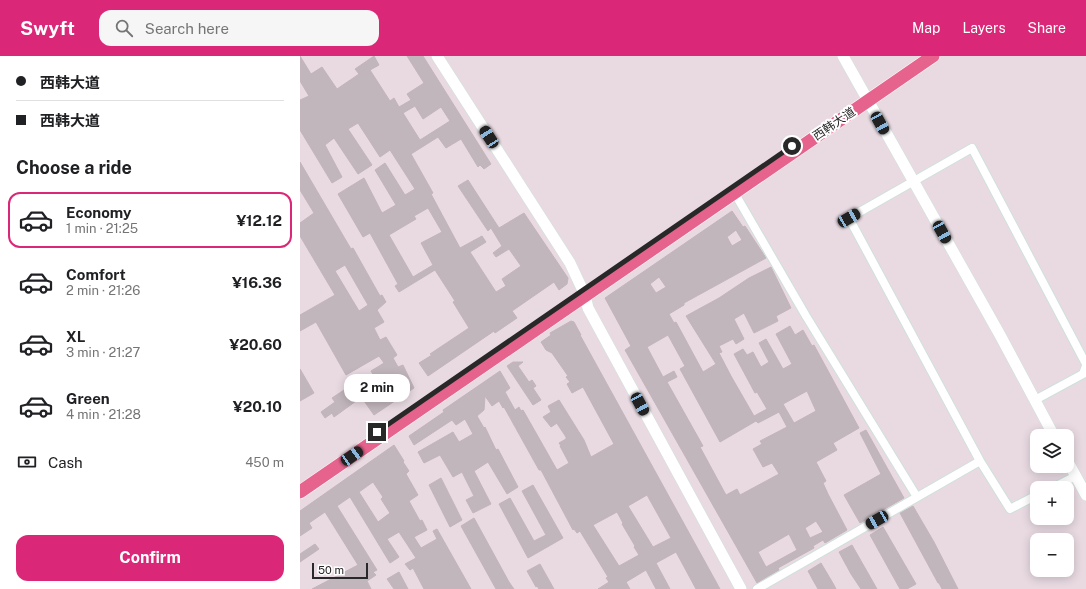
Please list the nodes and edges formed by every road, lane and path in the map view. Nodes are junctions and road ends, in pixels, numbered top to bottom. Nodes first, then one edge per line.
1 (437, 56) edge
2 (843, 56) edge
3 (923, 56) edge
4 (933, 56) edge
5 (867, 98) junction
6 (914, 181) junction
7 (734, 192) junction
8 (583, 293) junction
9 (1086, 365) edge
10 (1035, 400) junction
11 (1050, 429) edge
12 (980, 461) junction
13 (1074, 472) edge
14 (1076, 476) junction
15 (1066, 481) edge
16 (300, 485) edge
17 (300, 492) edge
18 (1086, 494) edge
19 (917, 497) junction
20 (1030, 499) edge
21 (741, 589) edge
22 (757, 589) edge

1 - 8 street
2 - 5 street
3 - 5 main road, 西韩大道
4 - 5 main road, 西韩大道
5 - 6 street
5 - 7 main road, 西韩大道
5 - 8 main road, 西韩大道
6 - 9 street
6 - 10 street
6 - 12 street
7 - 8 main road, 西韩大道
7 - 19 street
8 - 16 main road, 西韩大道
8 - 17 main road, 西韩大道
8 - 21 street
9 - 10 street
10 - 11 street
12 - 19 street
12 - 20 street
13 - 14 street
14 - 15 street
14 - 18 street
19 - 22 street

